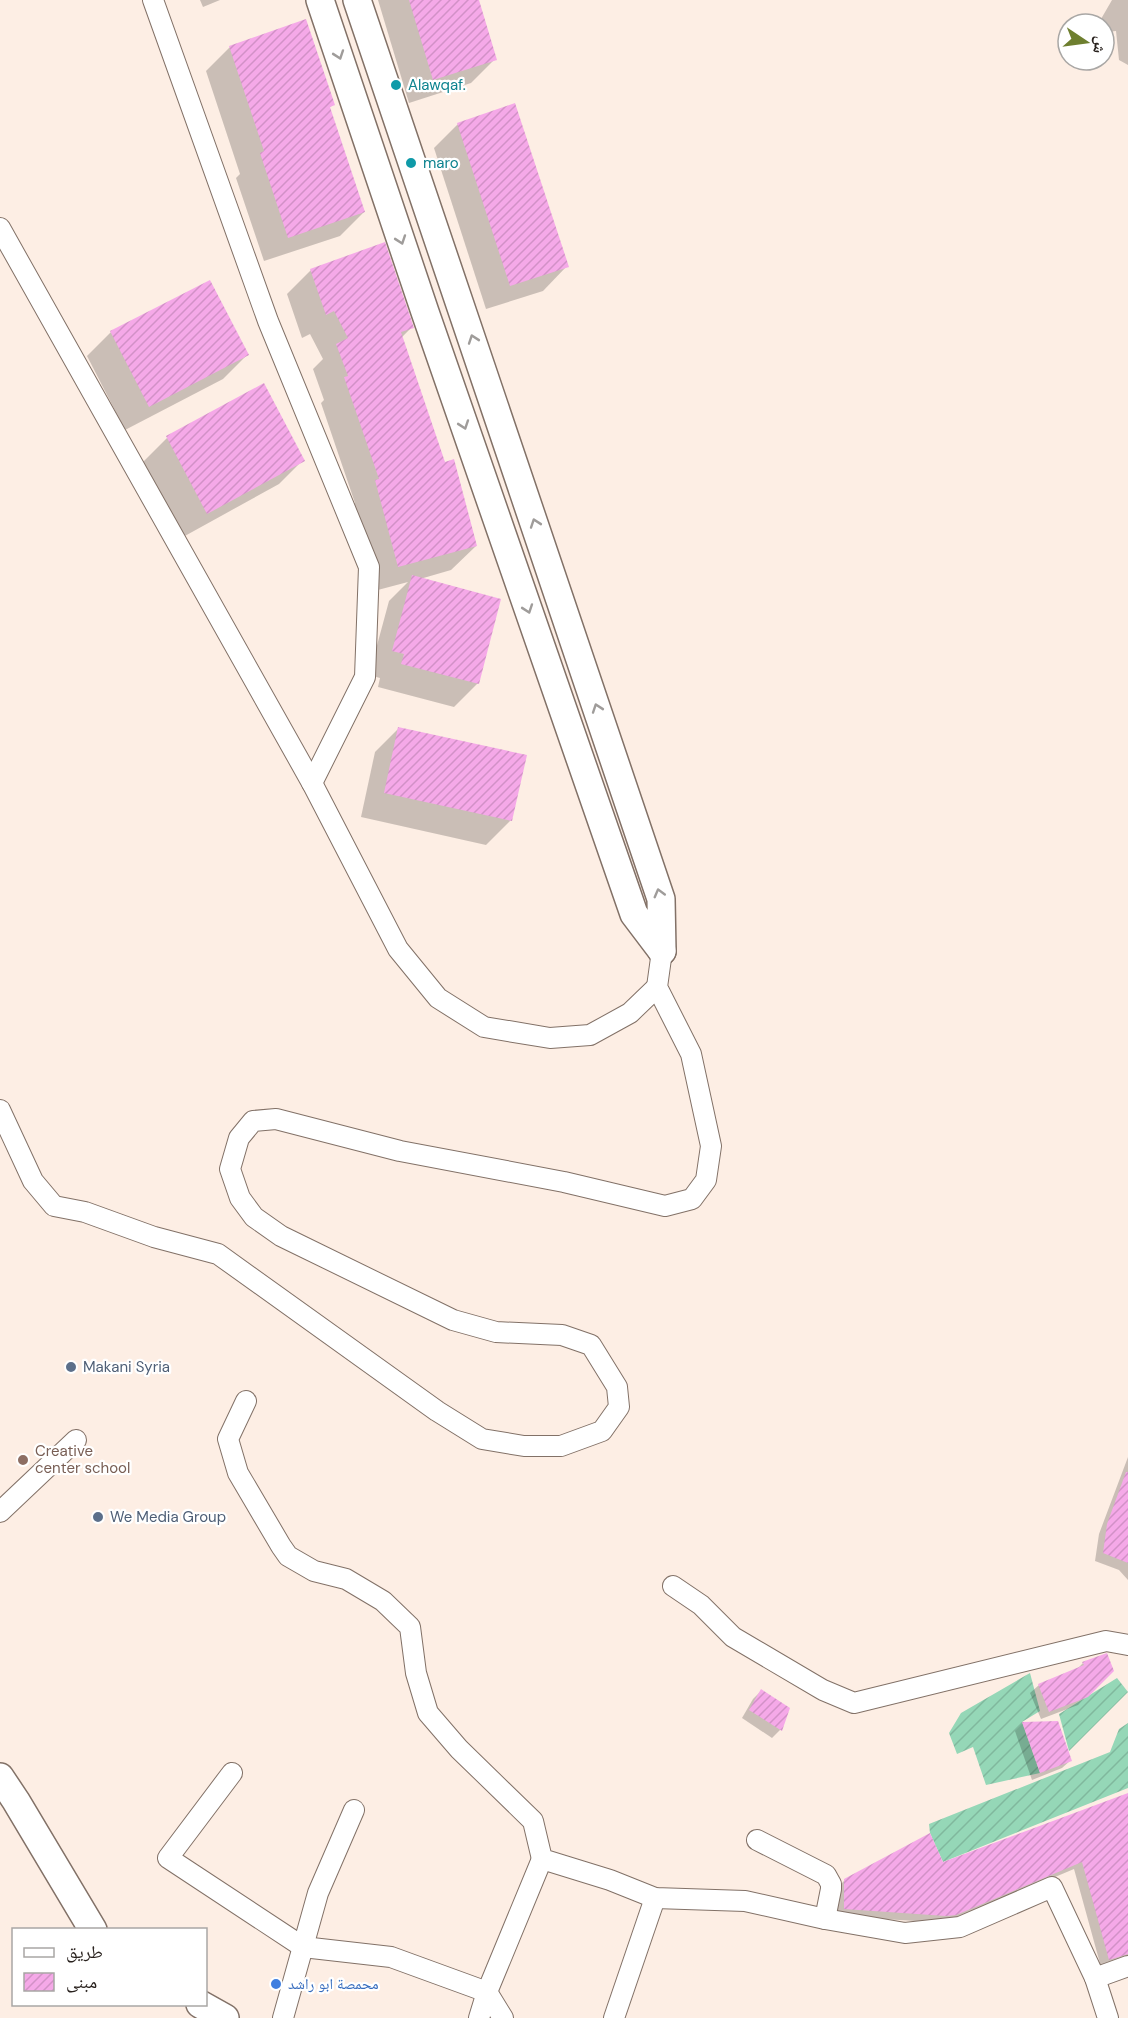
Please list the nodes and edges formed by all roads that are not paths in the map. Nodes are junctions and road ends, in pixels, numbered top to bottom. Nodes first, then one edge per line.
1 (153, 0) edge
2 (320, 0) edge
3 (357, 0) edge
4 (0, 228) edge
5 (312, 783) junction
6 (662, 951) junction
7 (657, 987) junction
8 (0, 1110) edge
9 (246, 1401) dead end
10 (76, 1440) dead end
11 (0, 1512) edge
12 (673, 1586) dead end
13 (1128, 1645) edge
14 (232, 1773) dead end
15 (0, 1777) edge
16 (354, 1810) dead end
17 (757, 1840) dead end
18 (542, 1859) junction
19 (655, 1898) junction
20 (825, 1918) junction
21 (92, 1928) edge
22 (303, 1947) junction
23 (1128, 1966) edge
24 (1095, 1978) junction
25 (487, 1992) junction
26 (204, 2006) edge
27 (225, 2018) edge
28 (283, 2018) edge
29 (479, 2018) edge
30 (503, 2018) edge
31 (614, 2018) edge
32 (1108, 2018) edge

1 - 5 street
2 -> 6 street
6 -> 3 street
4 - 5 street
5 - 7 street
6 - 7 street
7 - 8 street
9 - 18 street
10 - 11 street
12 - 13 street
14 - 22 street
15 - 21 street
16 - 22 street
17 - 20 street
18 - 19 street
18 - 25 street
19 - 20 street
19 - 31 street
20 - 24 street
22 - 25 street
22 - 28 street
23 - 24 street
24 - 32 street
25 - 29 street
25 - 30 street
26 - 27 street

